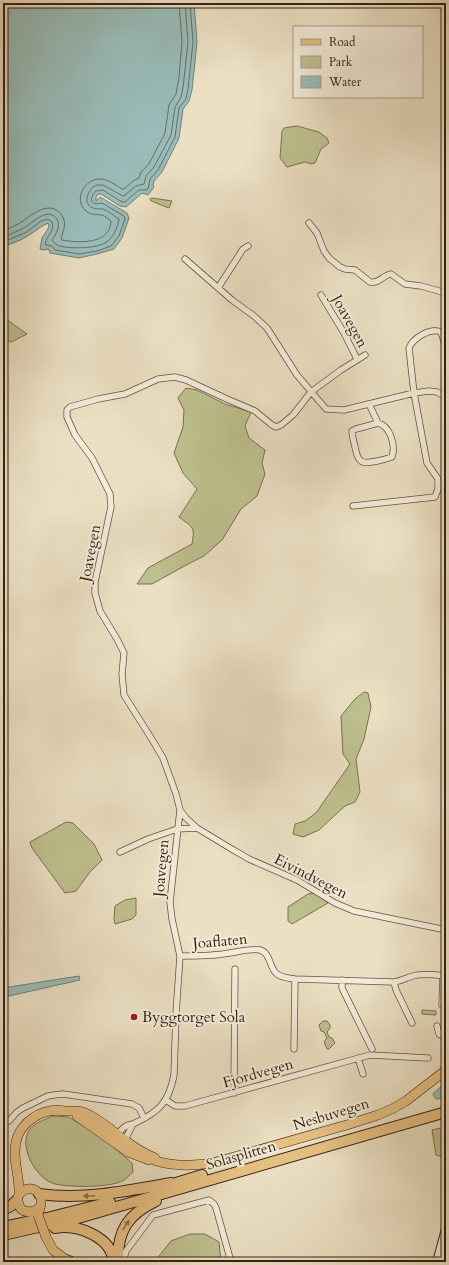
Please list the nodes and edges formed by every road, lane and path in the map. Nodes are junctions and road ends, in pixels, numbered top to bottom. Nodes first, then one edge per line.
1 (310, 223) dead end
2 (248, 246) dead end
3 (186, 259) dead end
4 (218, 288) junction
5 (446, 293) edge
6 (321, 295) dead end
7 (446, 348) edge
8 (365, 355) dead end
9 (357, 360) junction
10 (312, 392) junction
11 (414, 393) junction
12 (446, 396) edge
13 (369, 404) junction
14 (378, 423) junction
15 (353, 506) dead end
16 (180, 810) junction
17 (197, 828) junction
18 (177, 829) junction
19 (120, 852) dead end
20 (446, 930) edge
21 (180, 956) junction
22 (235, 969) dead end
23 (445, 976) edge
24 (295, 979) junction
25 (342, 980) junction
26 (394, 982) junction
27 (446, 1004) edge
28 (412, 1022) dead end
29 (437, 1026) dead end
30 (446, 1034) edge
31 (294, 1049) dead end
32 (372, 1049) dead end
33 (358, 1058) junction
34 (428, 1058) dead end
35 (446, 1063) edge
36 (446, 1070) edge
37 (363, 1074) dead end
38 (436, 1078) junction
39 (234, 1092) junction
40 (166, 1100) junction
41 (446, 1105) edge
42 (446, 1112) edge
43 (144, 1118) junction
44 (9, 1121) dead end
45 (134, 1124) junction
46 (119, 1139) junction
47 (17, 1168) junction
48 (187, 1183) junction
49 (30, 1188) junction
50 (39, 1194) junction
51 (18, 1197) junction
52 (3, 1210) edge
53 (38, 1216) junction
54 (446, 1229) edge
55 (4, 1232) edge
56 (103, 1242) junction
57 (67, 1261) edge
58 (107, 1262) edge
59 (114, 1262) edge
60 (118, 1262) edge
61 (123, 1262) edge
62 (231, 1262) edge
63 (437, 1262) edge

1 - 5 street
2 - 4 street
3 - 4 street
4 - 10 street
6 - 9 street, Joavegen
7 - 11 street
8 - 9 street, Joavegen
9 - 10 street, Joavegen
10 - 13 street
10 - 16 street, Joavegen
11 - 12 street
11 - 13 street
11 - 15 street
13 - 14 street
14 - 14 street
16 - 17 street, Eivindvegen
16 - 18 street, Joavegen
17 - 18 street
17 - 20 street, Eivindvegen
18 - 19 street
18 - 21 street, Joavegen
21 - 24 street, Joaflaten
21 - 40 street, Joavegen
22 - 39 street
23 - 26 street, Joaflaten
23 - 27 street, Joaflaten
24 - 25 street, Joaflaten
24 - 31 street
25 - 26 street, Joaflaten
25 - 32 street
26 - 28 street
29 - 30 street
33 - 34 street, Fjordvegen
33 - 37 street
33 - 39 street, Fjordvegen
35 - 38 main road, Nesbuvegen
36 - 38 main road, Nesbuvegen
38 - 46 main road, Nesbuvegen
39 - 40 street, Fjordvegen
40 - 43 street, Joavegen
41 - 48 highway, Solasplitten
42 - 48 highway, Solasplitten
43 - 44 street
43 - 45 street, Joavegen
45 - 46 street, Joavegen
45 - 46 street, Joavegen
46 - 47 main road, Nesbuvegen
47 - 49 main road
47 - 51 main road
48 -> 50 highway
48 - 53 highway, Solasplitten
60 -> 48 highway
49 - 50 main road
49 - 51 main road
50 - 53 main road
51 - 52 highway
51 - 53 main road
53 - 55 highway, Solasplitten
53 - 57 main road
54 - 63 street
55 - 56 highway
56 - 58 highway
56 - 59 highway
61 - 62 street

